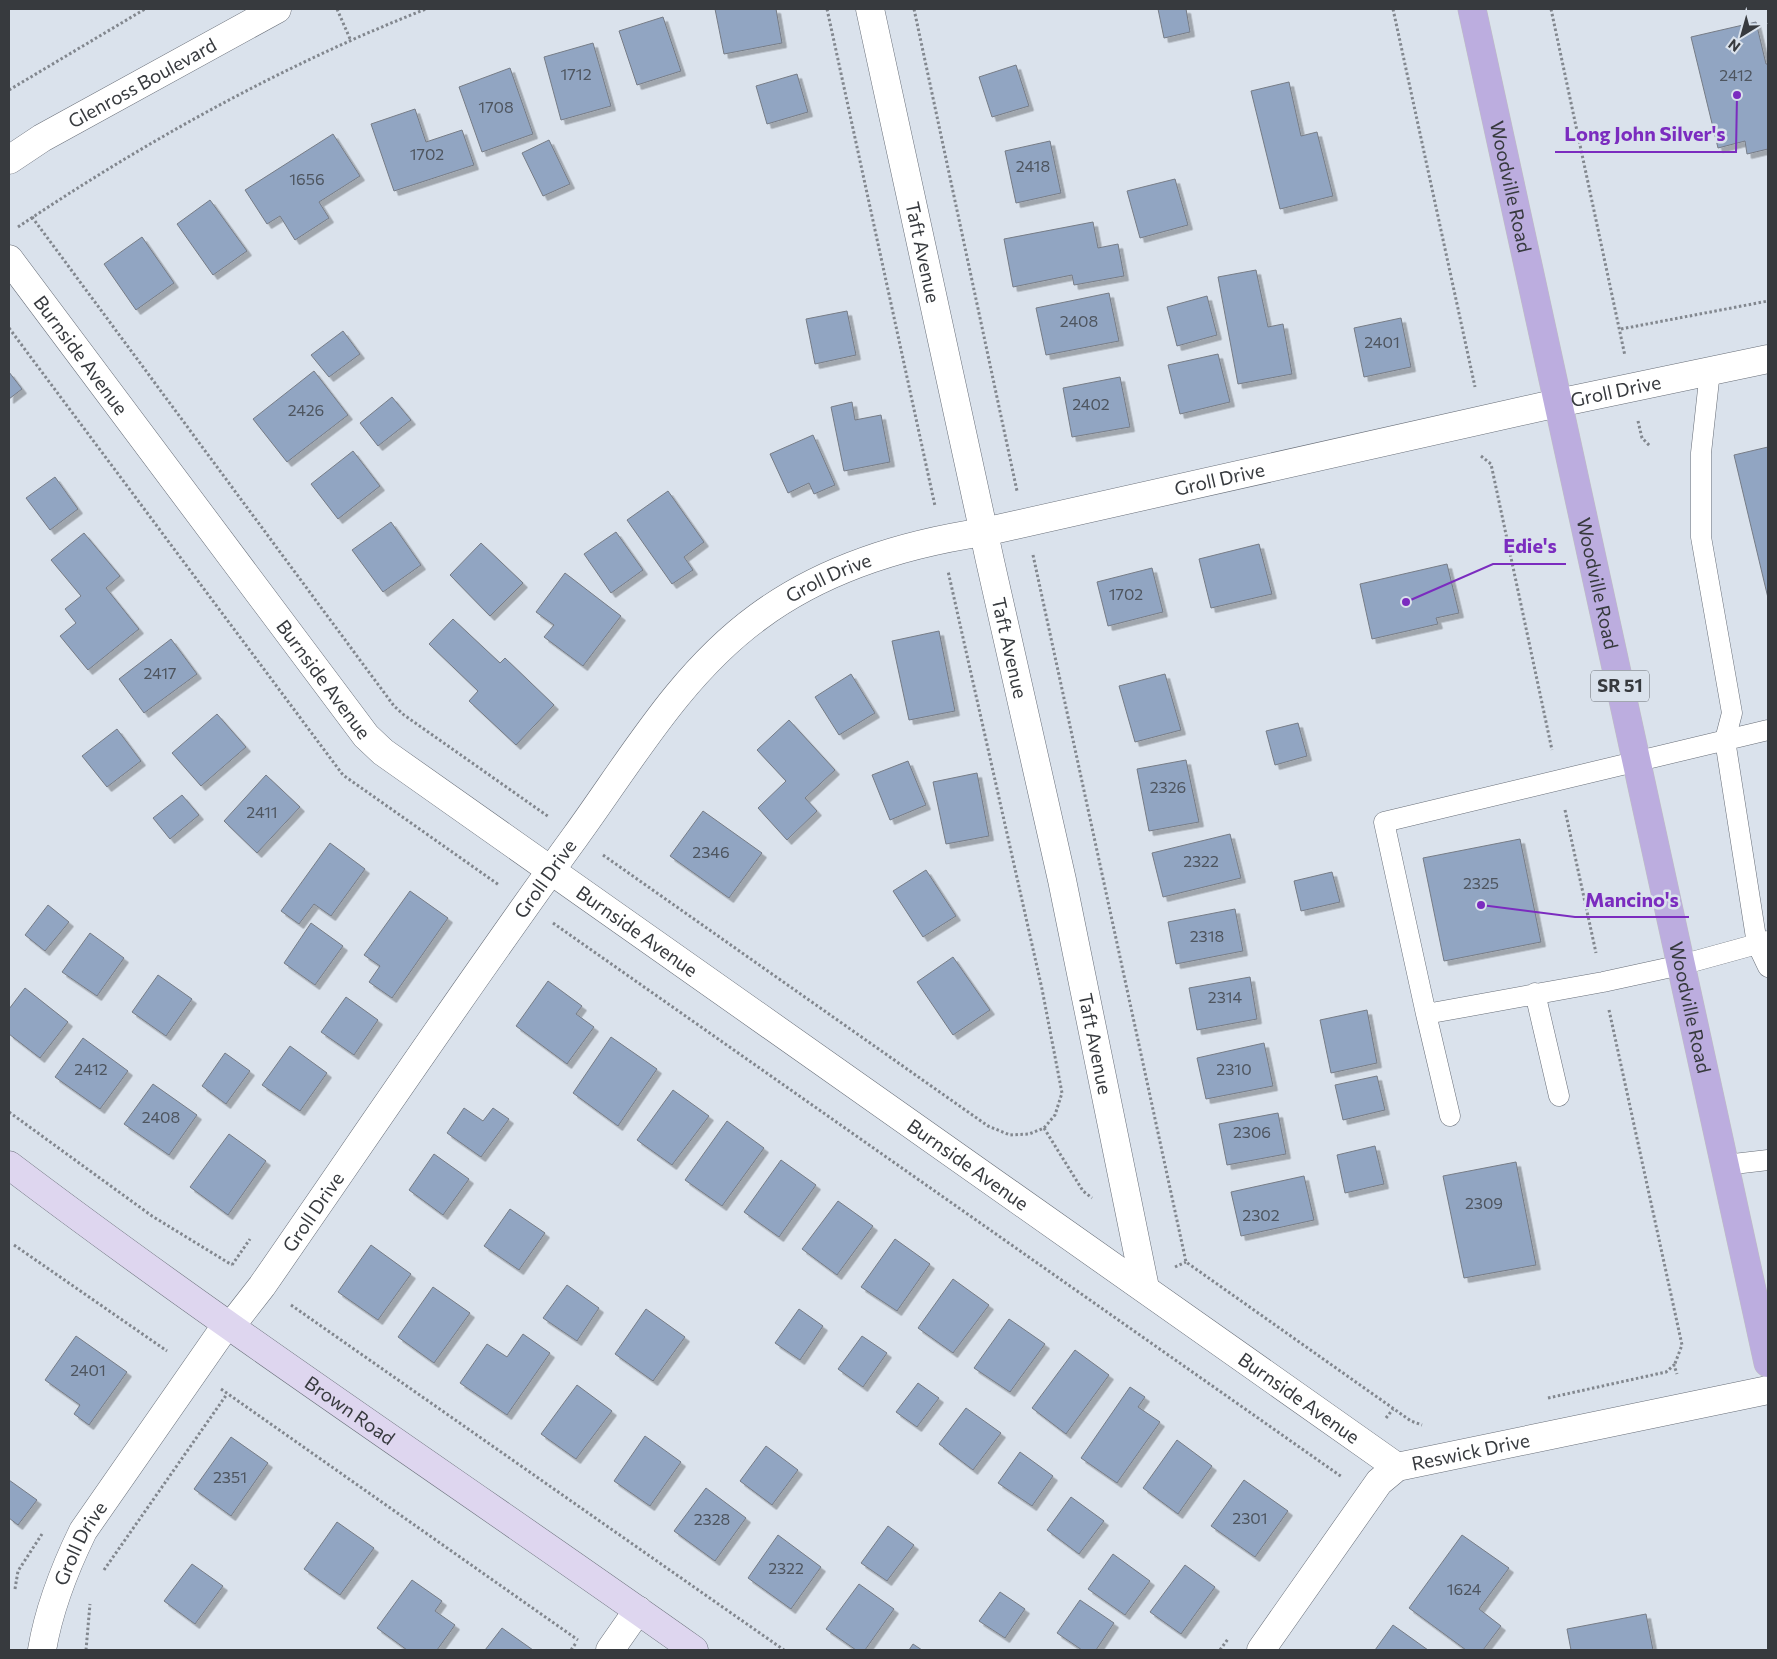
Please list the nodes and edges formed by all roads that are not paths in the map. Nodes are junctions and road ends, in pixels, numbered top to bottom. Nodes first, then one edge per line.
1 (276, 9) edge
2 (870, 9) edge
3 (1472, 9) edge
4 (9, 160) edge
5 (9, 259) edge
6 (1768, 360) edge
7 (1710, 372) junction
8 (1558, 403) junction
9 (984, 532) junction
10 (1768, 730) edge
11 (1725, 740) junction
12 (1636, 761) junction
13 (551, 870) junction
14 (1763, 943) edge
15 (1681, 965) junction
16 (1768, 967) edge
17 (1535, 993) junction
18 (1426, 1014) junction
19 (1559, 1096) dead end
20 (1450, 1116) dead end
21 (1768, 1160) edge
22 (9, 1165) edge
23 (1725, 1165) junction
24 (1145, 1288) junction
25 (229, 1326) junction
26 (1768, 1363) edge
27 (1768, 1390) edge
28 (1397, 1467) junction
29 (638, 1610) junction
30 (598, 1648) edge
31 (42, 1650) edge
32 (694, 1650) edge
33 (1261, 1650) edge

1 - 4 street, Glenross Boulevard
2 - 9 street, Taft Avenue
3 - 8 main road, Woodville Road / SR 51
5 - 13 street, Burnside Avenue
6 - 7 street, Groll Drive
7 - 8 street, Groll Drive
7 - 11 lane
8 - 9 street, Groll Drive
8 - 12 main road, Woodville Road / SR 51
9 - 13 street, Groll Drive
9 - 24 street, Taft Avenue
10 - 11 lane
11 - 12 lane
11 - 14 lane
12 - 15 main road, Woodville Road / SR 51
12 - 18 lane
13 - 24 street, Burnside Avenue
13 - 25 street, Groll Drive
14 - 15 lane
14 - 16 lane
15 - 17 lane
15 - 23 main road, Woodville Road / SR 51
17 - 18 lane
17 - 19 lane
18 - 20 lane
21 - 23 lane
22 - 25 street, Brown Road
23 - 26 main road, Woodville Road / SR 51
24 - 28 street, Burnside Avenue
25 - 29 street, Brown Road
25 - 31 street, Groll Drive
27 - 28 street, Reswick Drive
28 - 33 street, Reswick Drive
29 - 30 street
29 - 32 street, Brown Road

